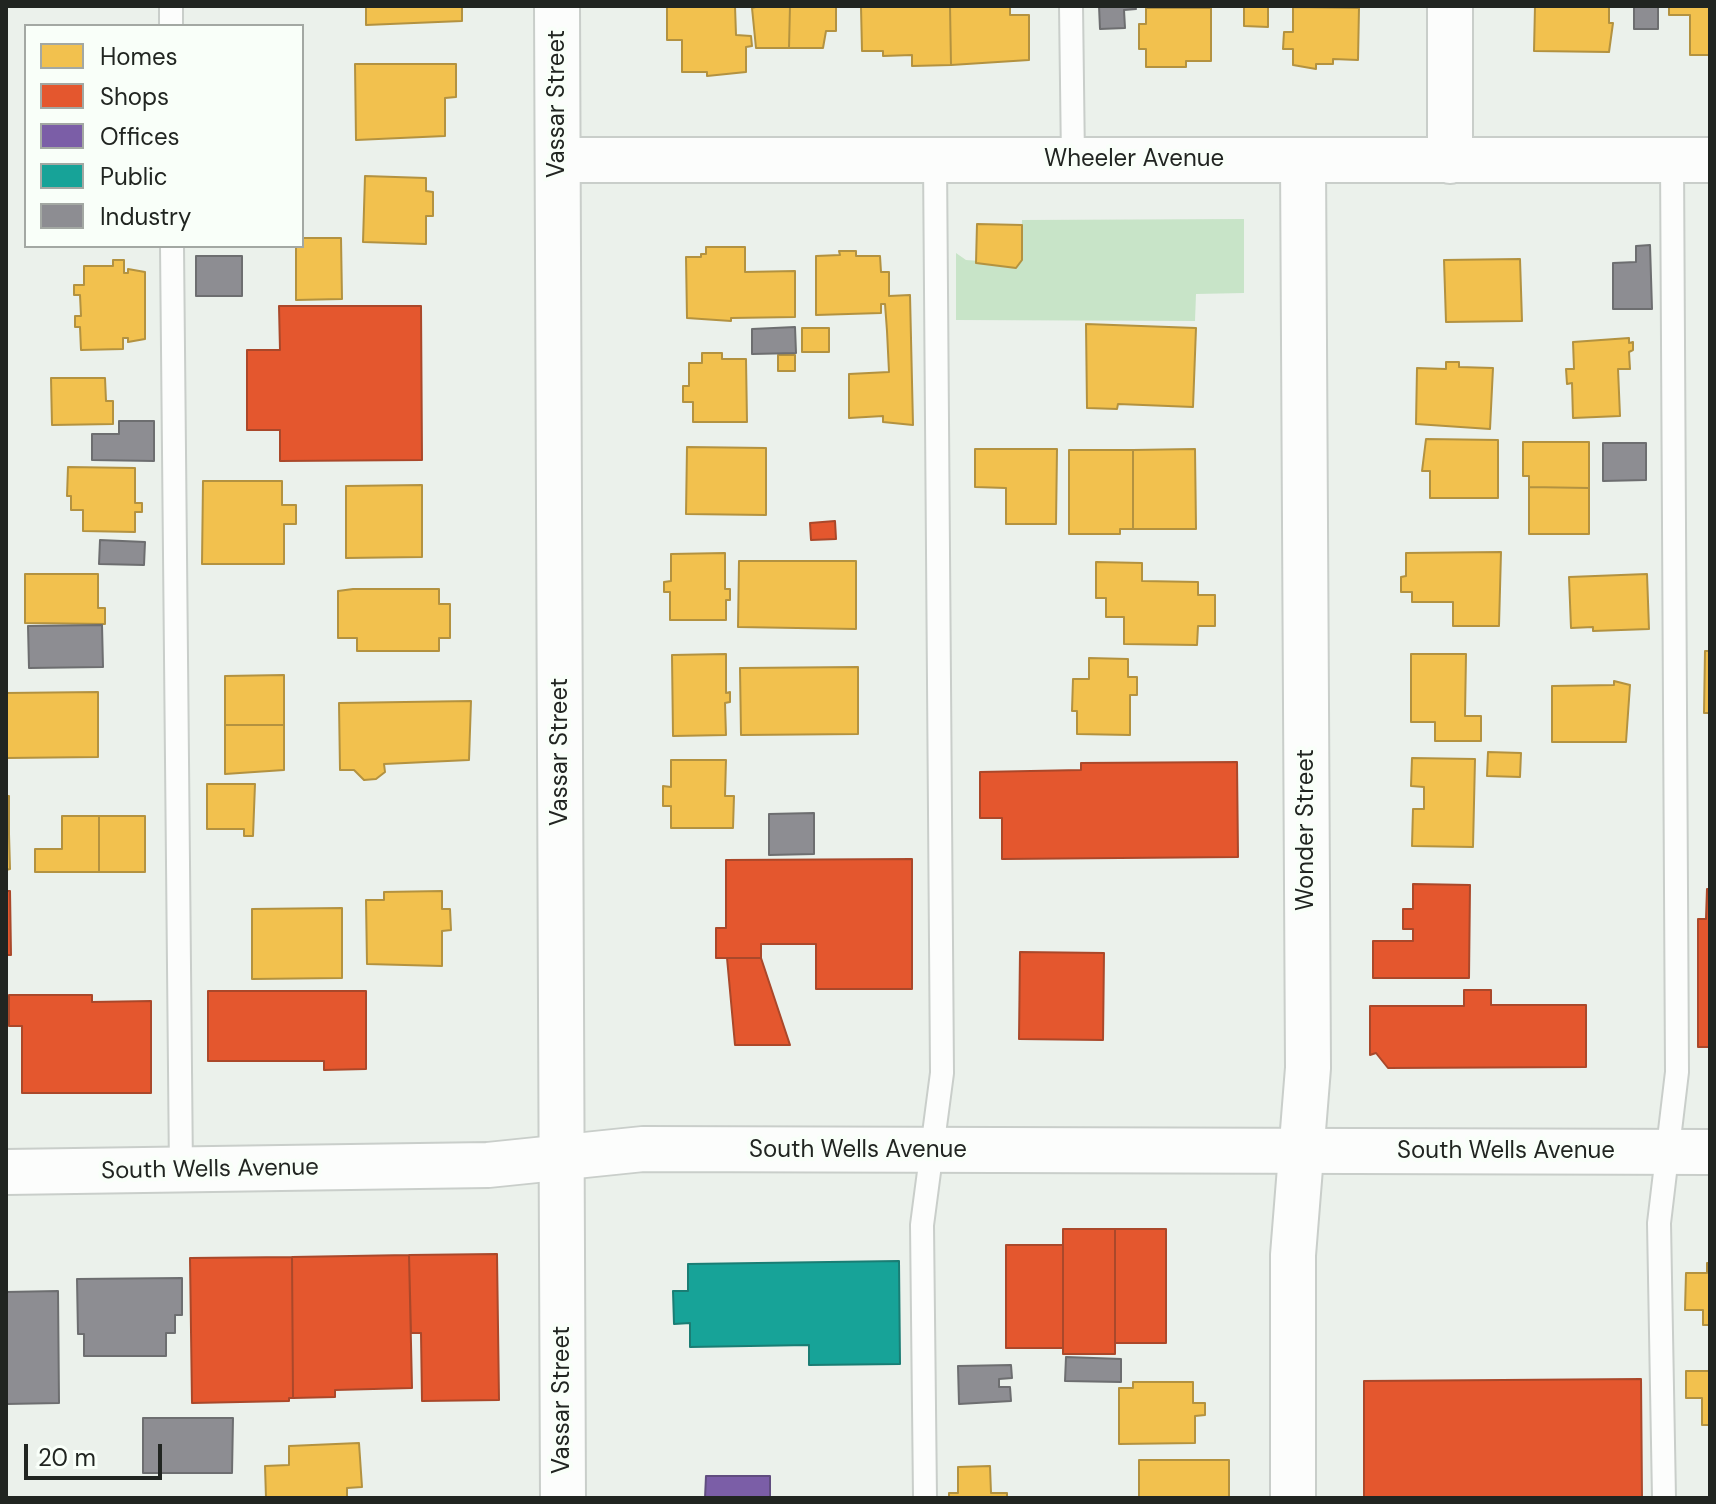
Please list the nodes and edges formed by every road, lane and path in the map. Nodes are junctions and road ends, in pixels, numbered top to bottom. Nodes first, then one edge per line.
1 (557, 6) edge
2 (1071, 6) edge
3 (1450, 6) edge
4 (559, 160) junction
5 (935, 160) junction
6 (1073, 160) junction
7 (1691, 160) edge
8 (1303, 161) junction
9 (1450, 161) junction
10 (172, 248) edge
11 (930, 1151) junction
12 (1666, 1152) junction
13 (1710, 1152) edge
14 (1300, 1153) junction
15 (563, 1157) junction
16 (181, 1171) junction
17 (6, 1172) edge
18 (563, 1498) edge
19 (925, 1498) edge
20 (1293, 1498) edge
21 (1664, 1498) edge

1 - 4 street, Vassar Street
2 - 6 lane
3 - 9 street
4 - 5 street, Wheeler Avenue
4 - 15 street, Vassar Street
5 - 6 street, Wheeler Avenue
5 - 11 lane
6 - 8 street, Wheeler Avenue
7 - 9 street, Wheeler Avenue
7 - 12 lane
8 - 9 street, Wheeler Avenue
8 - 14 street, Wonder Street
10 - 16 lane
11 - 14 street, South Wells Avenue
11 - 15 street, South Wells Avenue
11 - 19 lane
12 - 13 street, South Wells Avenue
12 - 14 street, South Wells Avenue
12 - 21 lane
14 - 20 street, Wonder Street
15 - 16 street, South Wells Avenue
15 - 18 street, Vassar Street
16 - 17 street, South Wells Avenue

